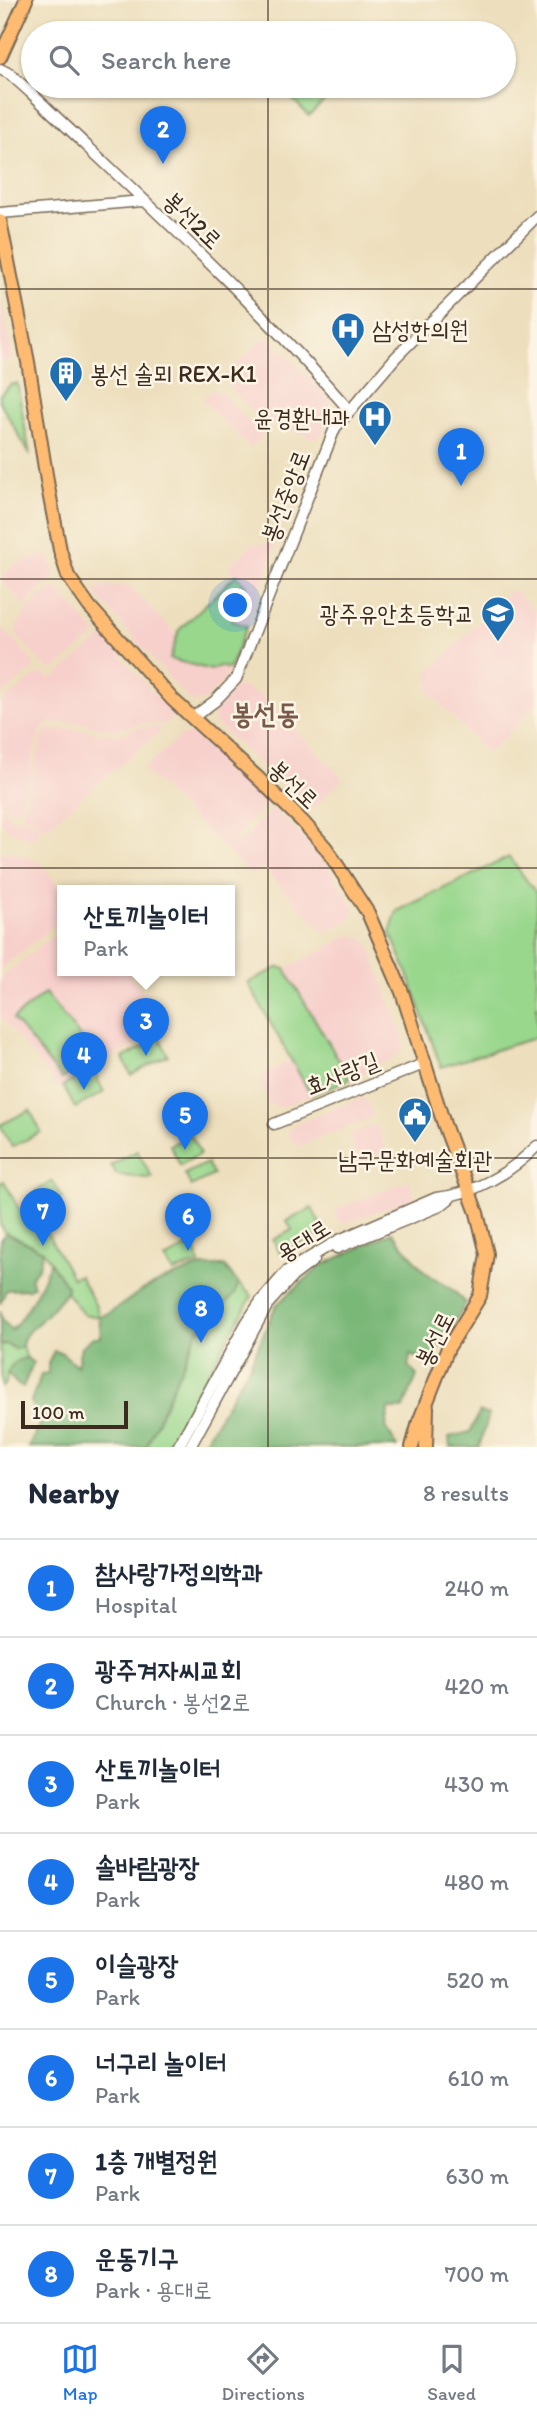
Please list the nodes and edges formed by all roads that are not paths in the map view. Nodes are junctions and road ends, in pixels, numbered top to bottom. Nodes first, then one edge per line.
1 (26, 0) edge
2 (0, 57) edge
3 (0, 69) edge
4 (21, 84) edge
5 (36, 98) edge
6 (143, 201) junction
7 (0, 213) edge
8 (537, 216) edge
9 (0, 221) edge
10 (349, 410) junction
11 (192, 718) junction
12 (426, 1063) junction
13 (274, 1124) dead end
14 (537, 1146) edge
15 (469, 1190) junction
16 (452, 1196) junction
17 (427, 1404) junction
18 (178, 1447) edge
19 (190, 1447) edge
20 (412, 1447) edge
21 (426, 1447) edge

1 - 2 main road
3 - 4 street, 봉선2로
5 - 6 street, 봉선2로
6 - 7 street
6 - 10 street, 봉선2로
8 - 10 street, 봉선중앙로
9 - 11 main road, 봉선로
10 - 11 street, 봉선중앙로
11 - 12 main road, 봉선로
12 - 13 street, 효사랑길
12 - 15 main road, 봉선로
14 - 15 street, 용대로
15 - 16 street, 용대로
15 - 17 main road, 봉선로
16 - 18 street, 용대로
16 - 19 street, 용대로
17 - 20 main road, 봉선로
17 - 21 main road

